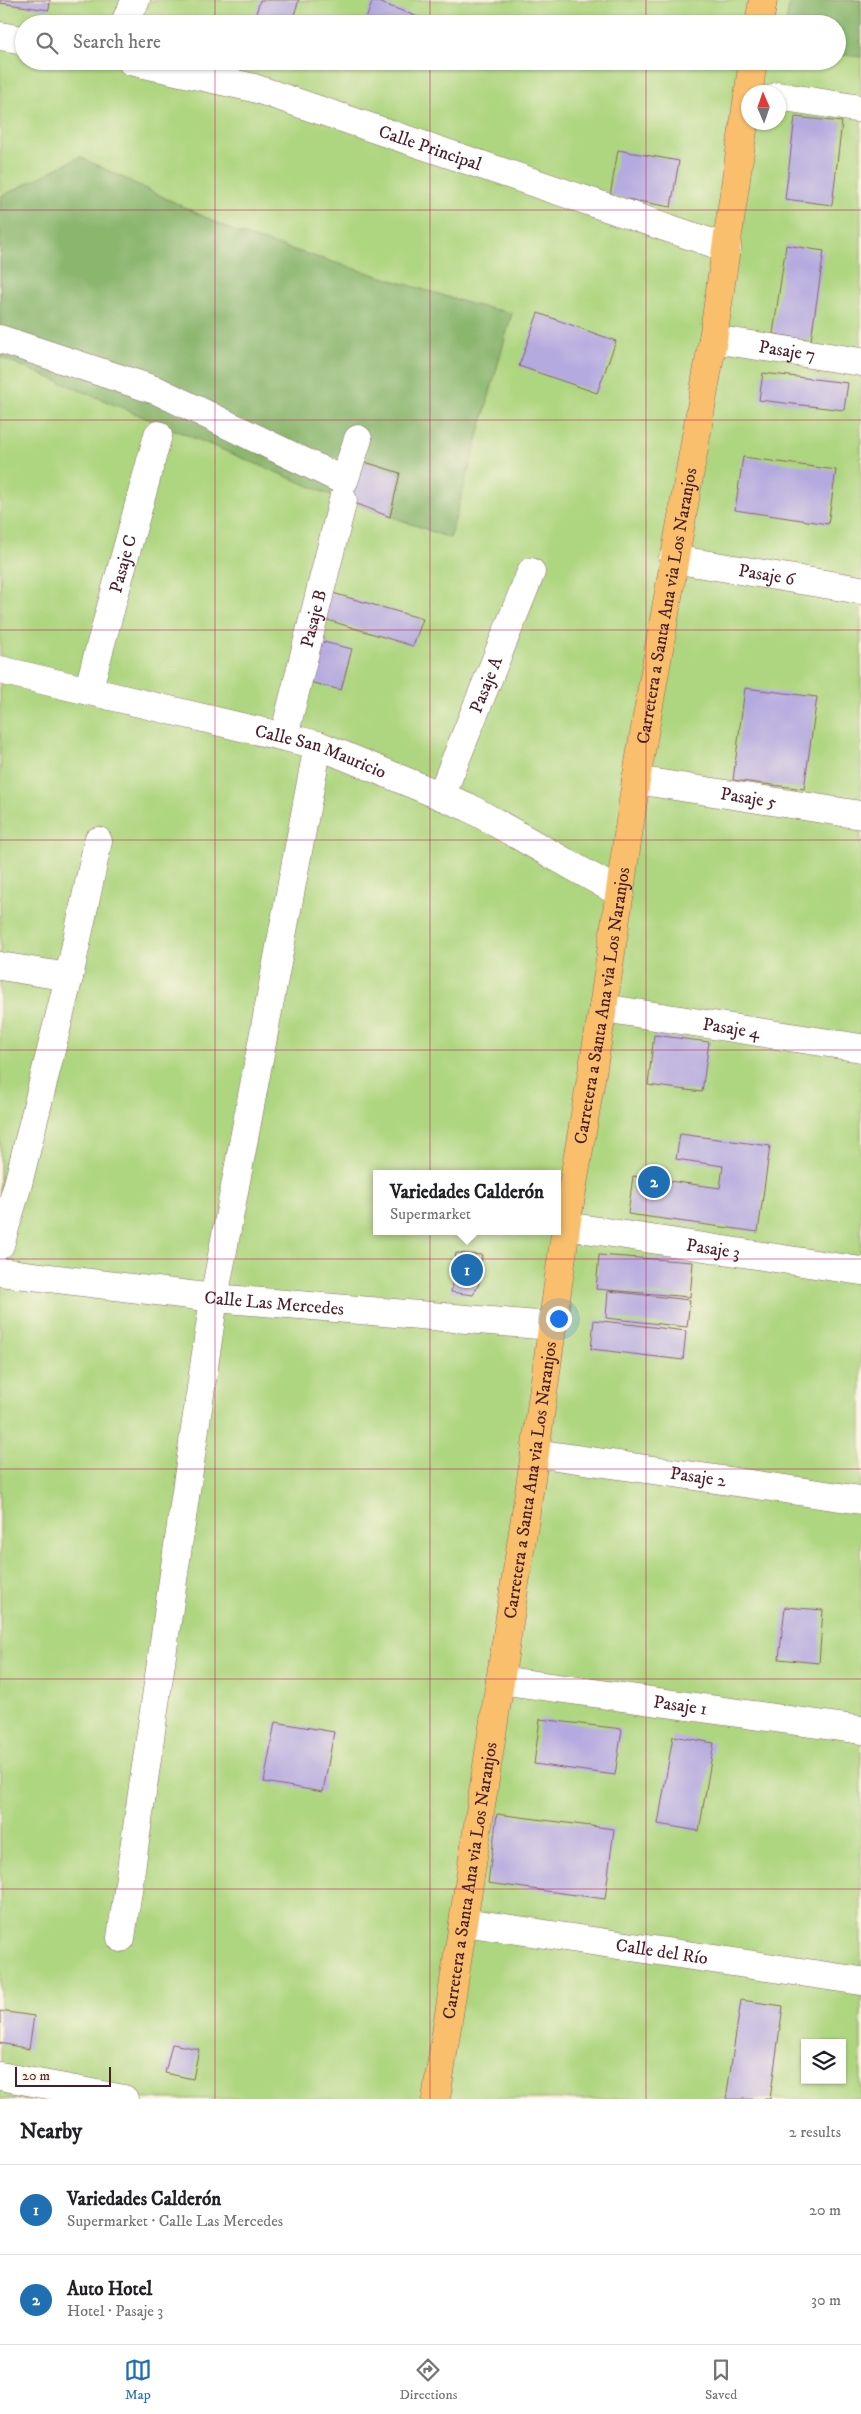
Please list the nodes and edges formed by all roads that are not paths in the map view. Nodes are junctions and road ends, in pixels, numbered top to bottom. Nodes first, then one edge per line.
1 (136, 0) edge
2 (763, 0) edge
3 (128, 15) edge
4 (760, 15) edge
5 (0, 36) edge
6 (15, 38) edge
7 (172, 70) edge
8 (753, 70) edge
9 (754, 85) edge
10 (786, 97) edge
11 (861, 109) edge
12 (747, 130) edge
13 (727, 248) junction
14 (0, 339) edge
15 (712, 339) junction
16 (861, 362) edge
17 (158, 435) dead end
18 (358, 439) dead end
19 (343, 500) dead end
20 (673, 559) junction
21 (531, 572) dead end
22 (861, 590) edge
23 (0, 670) edge
24 (88, 692) junction
25 (284, 736) junction
26 (318, 745) junction
27 (636, 780) junction
28 (441, 796) junction
29 (861, 815) edge
30 (98, 841) dead end
31 (620, 893) junction
32 (0, 966) edge
33 (69, 977) junction
34 (603, 1008) junction
35 (861, 1048) edge
36 (9, 1183) edge
37 (566, 1226) junction
38 (0, 1245) edge
39 (861, 1271) edge
40 (0, 1272) edge
41 (214, 1298) junction
42 (551, 1326) junction
43 (534, 1453) junction
44 (861, 1500) edge
45 (500, 1680) junction
46 (861, 1730) edge
47 (464, 1922) junction
48 (121, 1938) dead end
49 (861, 1980) edge
50 (0, 2076) edge
51 (124, 2099) edge
52 (436, 2099) edge

1 - 3 street
2 - 4 main road
5 - 6 street
7 - 13 street, Calle Principal
8 - 9 main road, Carretera a Santa Ana via Los Naranjos
10 - 11 street
12 - 13 main road, Carretera a Santa Ana via Los Naranjos
13 - 15 main road, Carretera a Santa Ana via Los Naranjos
14 - 18 street
15 - 16 street, Pasaje 7
15 - 20 main road, Carretera a Santa Ana via Los Naranjos
17 - 24 street, Pasaje C
19 - 25 street, Pasaje B
20 - 22 street, Pasaje 6
20 - 27 main road, Carretera a Santa Ana via Los Naranjos
21 - 28 street, Pasaje A
23 - 24 street, Calle San Mauricio
24 - 25 street, Calle San Mauricio
25 - 26 street, Calle San Mauricio
26 - 28 street, Calle San Mauricio
26 - 41 street
27 - 29 street, Pasaje 5
27 - 31 main road, Carretera a Santa Ana via Los Naranjos
28 - 31 street, Calle San Mauricio
30 - 33 street
31 - 34 main road, Carretera a Santa Ana via Los Naranjos
32 - 33 street
33 - 36 street
34 - 35 street, Pasaje 4
34 - 37 main road, Carretera a Santa Ana via Los Naranjos
36 - 38 street
37 - 39 street, Pasaje 3
37 - 42 main road, Carretera a Santa Ana via Los Naranjos
40 - 41 street, Calle Las Mercedes
41 - 42 street, Calle Las Mercedes
41 - 48 street
42 - 43 main road, Carretera a Santa Ana via Los Naranjos
43 - 44 street, Pasaje 2
43 - 45 main road, Carretera a Santa Ana via Los Naranjos
45 - 46 street, Pasaje 1
45 - 47 main road, Carretera a Santa Ana via Los Naranjos
47 - 49 street, Calle del Río
47 - 52 main road, Carretera a Santa Ana via Los Naranjos
50 - 51 street

